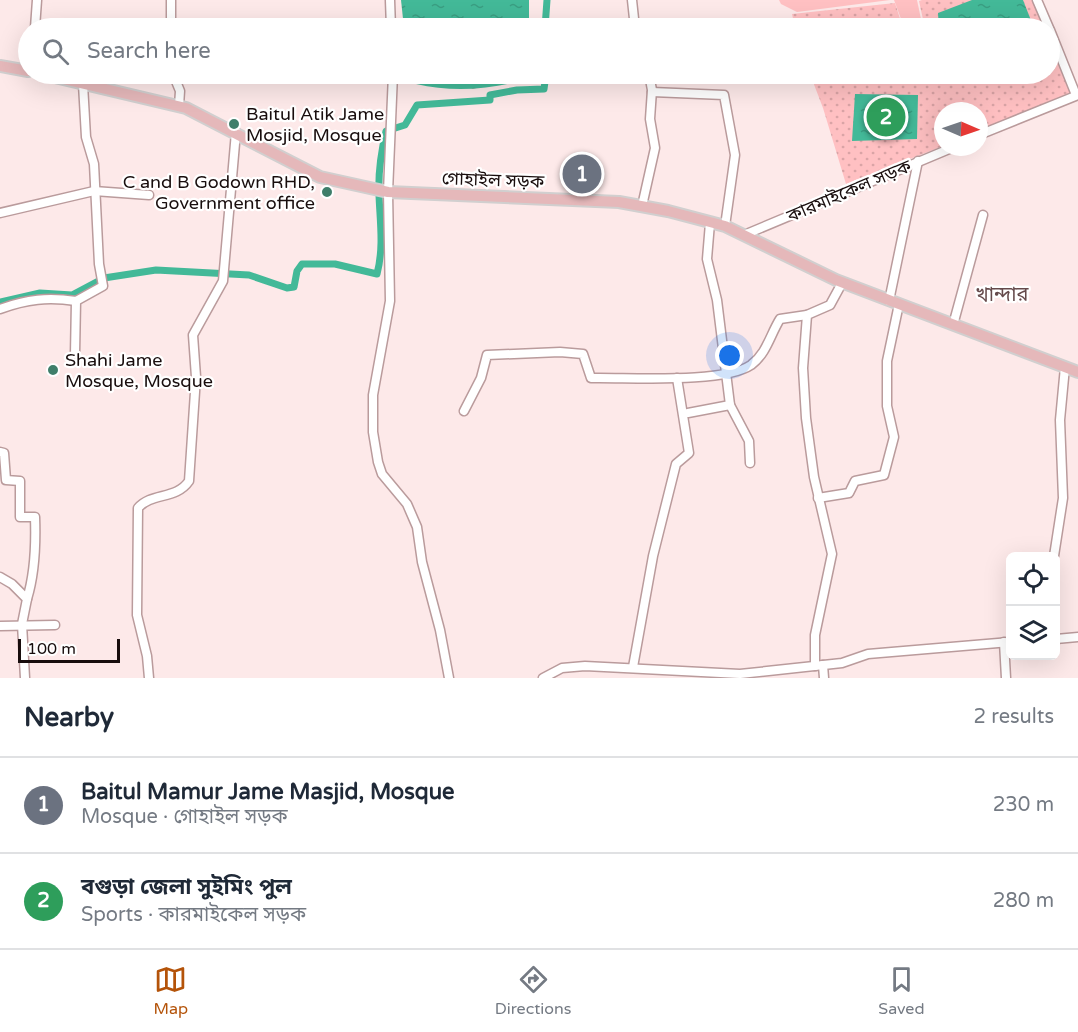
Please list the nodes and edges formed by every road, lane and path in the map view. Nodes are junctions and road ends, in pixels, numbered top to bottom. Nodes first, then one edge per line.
1 (37, 0) edge
2 (171, 0) edge
3 (390, 0) edge
4 (632, 0) edge
5 (1037, 0) edge
6 (36, 18) edge
7 (171, 18) edge
8 (391, 18) edge
9 (634, 18) edge
10 (1044, 18) edge
11 (1060, 55) edge
12 (0, 66) edge
13 (18, 69) edge
14 (83, 84) joint
15 (177, 84) edge
16 (393, 84) edge
17 (651, 84) edge
18 (652, 92) junction
19 (1077, 95) edge
20 (179, 106) junction
21 (988, 131) edge
22 (236, 132) junction
23 (934, 155) edge
24 (918, 161) junction
25 (382, 190) junction
26 (94, 191) junction
27 (149, 195) dead end
28 (642, 206) junction
29 (0, 213) edge
30 (983, 215) dead end
31 (711, 223) junction
32 (724, 226) junction
33 (744, 235) junction
34 (842, 283) junction
35 (76, 301) junction
36 (894, 303) junction
37 (0, 309) edge
38 (807, 315) junction
39 (953, 325) junction
40 (75, 354) dead end
41 (1065, 367) junction
42 (1078, 372) edge
43 (725, 373) junction
44 (677, 378) junction
45 (730, 405) junction
46 (464, 411) dead end
47 (688, 413) dead end
48 (0, 452) edge
49 (750, 463) dead end
50 (818, 498) junction
51 (1055, 552) edge
52 (0, 577) edge
53 (27, 599) junction
54 (22, 624) junction
55 (55, 625) dead end
56 (0, 626) edge
57 (1078, 637) edge
58 (1060, 639) edge
59 (1006, 642) edge
60 (1006, 660) edge
61 (819, 666) junction
62 (629, 667) junction
63 (25, 678) edge
64 (149, 678) edge
65 (449, 678) edge
66 (543, 678) edge
67 (627, 678) edge
68 (824, 678) edge
69 (1006, 678) edge

1 - 6 street
2 - 7 street
3 - 8 street
4 - 9 street
5 - 10 street
11 - 19 street
12 - 13 main road
14 - 20 main road, গোহাইল সড়ক
14 - 26 street
15 - 20 street
16 - 25 street
17 - 18 street
18 - 28 street
18 - 32 street
19 - 21 street
20 - 22 main road, গোহাইল সড়ক
22 - 25 main road, গোহাইল সড়ক
22 - 64 street
23 - 24 street, কারমাইকেল সড়ক
24 - 33 street, কারমাইকেল সড়ক
24 - 36 street
25 - 28 main road, গোহাইল সড়ক
25 - 65 street
26 - 27 street
26 - 29 street
26 - 35 street
28 - 31 main road, গোহাইল সড়ক
30 - 39 street
31 - 32 main road, গোহাইল সড়ক
31 - 43 street
32 - 33 main road, গোহাইল সড়ক
33 - 34 main road, গোহাইল সড়ক
34 - 36 main road, গোহাইল সড়ক
34 - 38 street
35 - 37 street
35 - 40 street
36 - 39 main road, গোহাইল সড়ক
36 - 50 street
38 - 43 street
38 - 50 street
39 - 41 main road, গোহাইল সড়ক
41 - 42 main road, গোহাইল সড়ক
41 - 51 street
43 - 44 street
43 - 45 street
44 - 46 street
44 - 62 street
45 - 47 street
45 - 49 street
48 - 53 street
50 - 61 street
52 - 53 street
53 - 54 street
54 - 55 street
54 - 56 street
54 - 63 street
57 - 58 street
59 - 61 street
60 - 69 street
61 - 62 street
61 - 68 street
62 - 66 street
62 - 67 street

